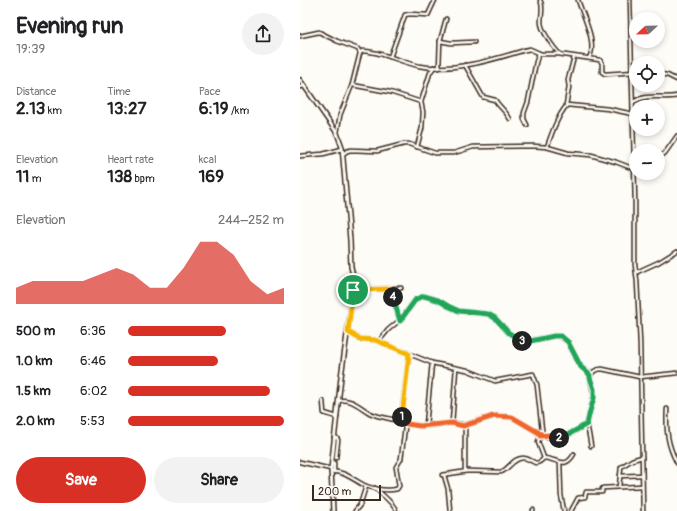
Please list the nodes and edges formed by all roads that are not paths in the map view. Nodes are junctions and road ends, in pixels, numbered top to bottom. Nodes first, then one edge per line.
1 (435, 0) edge
2 (540, 0) edge
3 (578, 0) edge
4 (630, 0) edge
5 (446, 19) dead end
6 (300, 36) edge
7 (440, 41) junction
8 (474, 42) dead end
9 (360, 53) junction
10 (539, 54) junction
11 (560, 54) junction
12 (632, 56) edge
13 (390, 57) junction
14 (574, 57) junction
15 (589, 59) junction
16 (465, 65) junction
17 (434, 67) junction
18 (439, 68) junction
19 (629, 73) edge
20 (665, 75) edge
21 (300, 80) edge
22 (677, 80) edge
23 (352, 85) junction
24 (304, 86) junction
25 (300, 88) edge
26 (677, 96) edge
27 (637, 100) edge
28 (421, 102) junction
29 (566, 105) junction
30 (629, 113) edge
31 (510, 119) dead end
32 (527, 125) dead end
33 (337, 133) junction
34 (677, 136) edge
35 (417, 147) junction
36 (547, 147) junction
37 (342, 149) junction
38 (665, 153) edge
39 (343, 154) junction
40 (300, 156) edge
41 (629, 167) edge
42 (635, 180) edge
43 (677, 252) edge
44 (636, 272) junction
45 (401, 288) dead end
46 (390, 289) junction
47 (353, 290) junction
48 (400, 321) junction
49 (348, 332) junction
50 (379, 341) junction
51 (409, 354) junction
52 (432, 363) junction
53 (456, 368) junction
54 (677, 373) edge
55 (590, 375) junction
56 (640, 377) junction
57 (323, 401) dead end
58 (338, 404) junction
59 (668, 409) dead end
60 (337, 417) junction
61 (402, 421) junction
62 (452, 423) junction
63 (407, 424) junction
64 (587, 424) junction
65 (426, 425) junction
66 (465, 425) junction
67 (540, 435) junction
68 (334, 437) junction
69 (591, 446) dead end
70 (574, 454) dead end
71 (642, 457) junction
72 (336, 458) dead end
73 (544, 458) junction
74 (300, 462) edge
75 (677, 462) edge
76 (334, 463) dead end
77 (560, 463) junction
78 (332, 471) junction
79 (465, 471) junction
80 (642, 475) junction
81 (620, 476) junction
82 (366, 486) junction
83 (642, 486) junction
84 (619, 487) junction
85 (375, 488) junction
86 (333, 511) edge
87 (355, 511) edge
88 (396, 511) edge
89 (450, 511) edge
90 (564, 511) edge
91 (571, 511) edge
92 (643, 511) edge

1 - 13 street
2 - 11 street
3 - 15 street
4 - 12 street
5 - 7 street
6 - 9 street
7 - 8 street
7 - 18 street
9 - 13 street
9 - 23 street
10 - 11 street
10 - 16 street
10 - 32 street
11 - 14 street
13 - 17 street
14 - 15 street
14 - 29 street
15 - 19 street
16 - 18 street
16 - 31 street
17 - 18 street
17 - 28 street
20 - 22 street
21 - 24 main road
23 - 28 street
23 - 33 street
24 - 25 street
24 - 33 main road
26 - 27 street
28 - 35 street
29 - 30 street
29 - 36 street
33 - 37 main road
34 - 38 street
35 - 36 street
35 - 39 street
36 - 41 street
37 - 39 main road
37 - 40 street
39 - 47 main road
42 - 44 street
43 - 44 street
44 - 56 street
45 - 46 street
46 - 47 street
46 - 48 street
47 - 49 main road
48 - 50 street
48 - 55 street
49 - 50 street
49 - 58 main road
50 - 51 street
51 - 52 street
51 - 61 street
52 - 53 street
52 - 65 street
53 - 62 street
53 - 67 street
54 - 56 street
55 - 56 street
55 - 64 street
56 - 71 street
57 - 60 street
58 - 60 main road
58 - 61 street
59 - 75 street
60 - 68 main road
61 - 63 street
62 - 65 street
62 - 66 street
63 - 65 street
63 - 85 street
64 - 67 street
64 - 69 street
66 - 67 street
66 - 79 street
67 - 73 street
68 - 72 street
68 - 78 main road
70 - 77 street
71 - 80 street
71 - 81 street
73 - 77 street
73 - 79 street
74 - 78 street
76 - 78 street
77 - 90 street
78 - 82 street
78 - 86 main road
79 - 89 street
80 - 81 street
80 - 83 street
81 - 84 street
82 - 85 street
82 - 87 street
83 - 84 street
83 - 92 street
84 - 91 street
85 - 88 street

